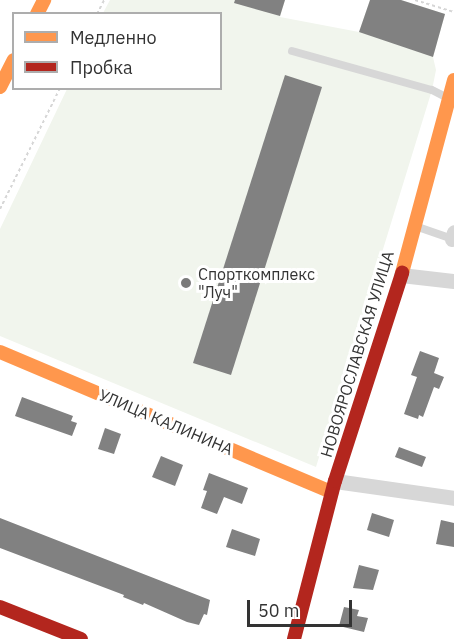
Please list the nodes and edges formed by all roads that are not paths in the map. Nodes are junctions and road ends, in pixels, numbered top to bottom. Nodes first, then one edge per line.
1 (292, 51) dead end
2 (12, 64) edge
3 (454, 80) edge
4 (0, 87) edge
5 (448, 98) junction
6 (413, 225) junction
7 (453, 236) edge
8 (401, 275) junction
9 (454, 281) edge
10 (0, 352) edge
11 (333, 486) junction
12 (454, 498) edge
13 (0, 607) edge
14 (81, 639) edge
15 (294, 639) edge

1 - 5 lane
2 - 4 street
3 - 5 street, НОВОЯРОСЛАВСКАЯ УЛИЦА
5 - 6 street, НОВОЯРОСЛАВСКАЯ УЛИЦА
6 - 7 lane
6 - 8 street, НОВОЯРОСЛАВСКАЯ УЛИЦА
8 - 9 street
8 - 11 street, НОВОЯРОСЛАВСКАЯ УЛИЦА
10 - 11 street, УЛИЦА КАЛИНИНА
11 - 12 street, УЛИЦА КАЛИНИНА
11 - 15 street, НОВОЯРОСЛАВСКАЯ УЛИЦА
13 - 14 street

